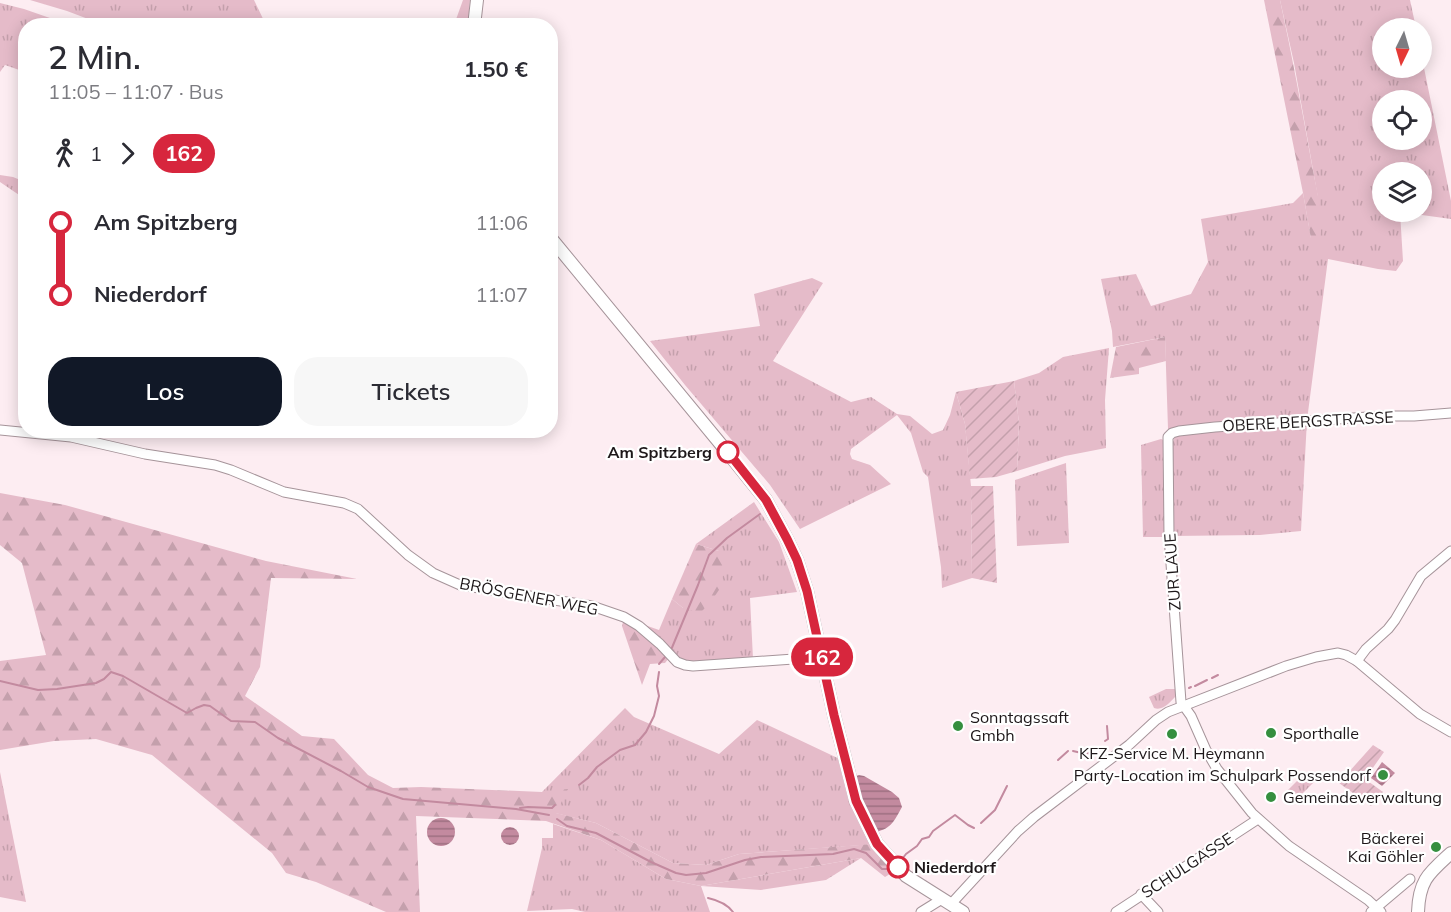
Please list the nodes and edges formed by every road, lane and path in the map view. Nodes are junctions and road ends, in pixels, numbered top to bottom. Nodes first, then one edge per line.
1 (477, 0) edge
2 (475, 18) edge
3 (558, 247) edge
4 (1451, 412) edge
5 (0, 430) edge
6 (18, 432) edge
7 (1168, 437) joint
8 (75, 438) edge
9 (1451, 551) edge
10 (822, 657) junction
11 (1357, 661) junction
12 (1183, 706) junction
13 (1451, 732) edge
14 (1258, 819) junction
15 (1451, 853) edge
16 (1410, 879) dead end
17 (1141, 894) junction
18 (942, 904) edge
19 (1376, 910) edge
20 (921, 912) edge
21 (963, 912) edge
22 (1116, 912) edge
23 (1158, 912) edge
24 (1418, 912) edge

1 - 2 main road
3 - 10 main road
4 - 7 street, OBERE BERGSTRASSE
5 - 6 street, BRÖSGENER WEG
7 - 12 street, ZUR LAUE
8 - 10 street, BRÖSGENER WEG
9 - 11 street
10 - 18 main road
11 - 12 street
11 - 13 street
12 - 14 street
12 - 18 street
14 - 17 street, SCHULGASSE
14 - 19 street
15 - 24 main road
16 - 19 street
17 - 22 street, SCHULGASSE
17 - 23 street
18 - 20 street
18 - 21 main road

